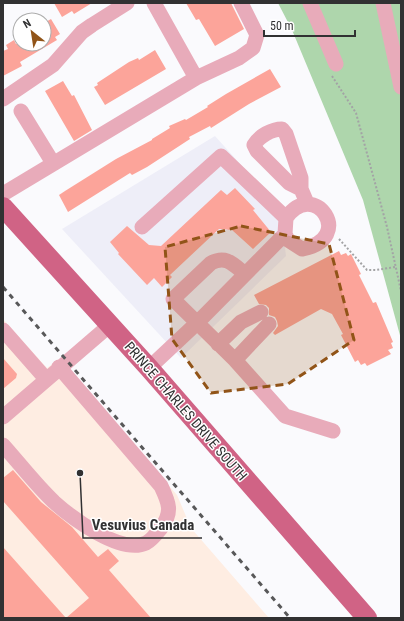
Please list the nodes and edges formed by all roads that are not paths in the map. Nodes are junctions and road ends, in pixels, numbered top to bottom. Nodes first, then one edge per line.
1 (127, 3) edge
2 (154, 3) edge
3 (241, 3) edge
4 (310, 3) edge
5 (383, 3) edge
6 (398, 61) edge
7 (336, 64) dead end
8 (196, 78) junction
9 (401, 87) edge
10 (3, 99) edge
11 (21, 111) dead end
12 (53, 163) junction
13 (300, 189) dead end
14 (3, 194) edge
15 (307, 203) junction
16 (3, 206) edge
17 (286, 218) junction
18 (142, 227) dead end
19 (285, 234) junction
20 (245, 274) junction
21 (197, 323) junction
22 (110, 325) junction
23 (3, 330) edge
24 (218, 344) junction
25 (236, 360) junction
26 (60, 367) junction
27 (149, 368) junction
28 (46, 379) junction
29 (3, 417) edge
30 (333, 431) dead end
31 (3, 445) edge
32 (367, 618) edge

1 - 10 street
2 - 8 street
3 - 8 street
4 - 7 street
5 - 6 street
6 - 9 street
8 - 12 street
11 - 12 street
12 - 14 street
13 - 15 street
15 - 17 street
15 - 19 street
16 - 22 main road, PRINCE CHARLES DRIVE SOUTH
17 - 18 street
17 - 19 street
19 - 20 street
20 - 21 street
20 - 21 street
21 - 24 street
21 - 27 street
22 - 26 street
22 - 27 main road, PRINCE CHARLES DRIVE SOUTH
23 - 28 street
24 - 25 street
24 - 25 street
25 - 30 street
26 - 28 street
26 - 31 street
27 - 32 main road, PRINCE CHARLES DRIVE SOUTH
28 - 29 street

